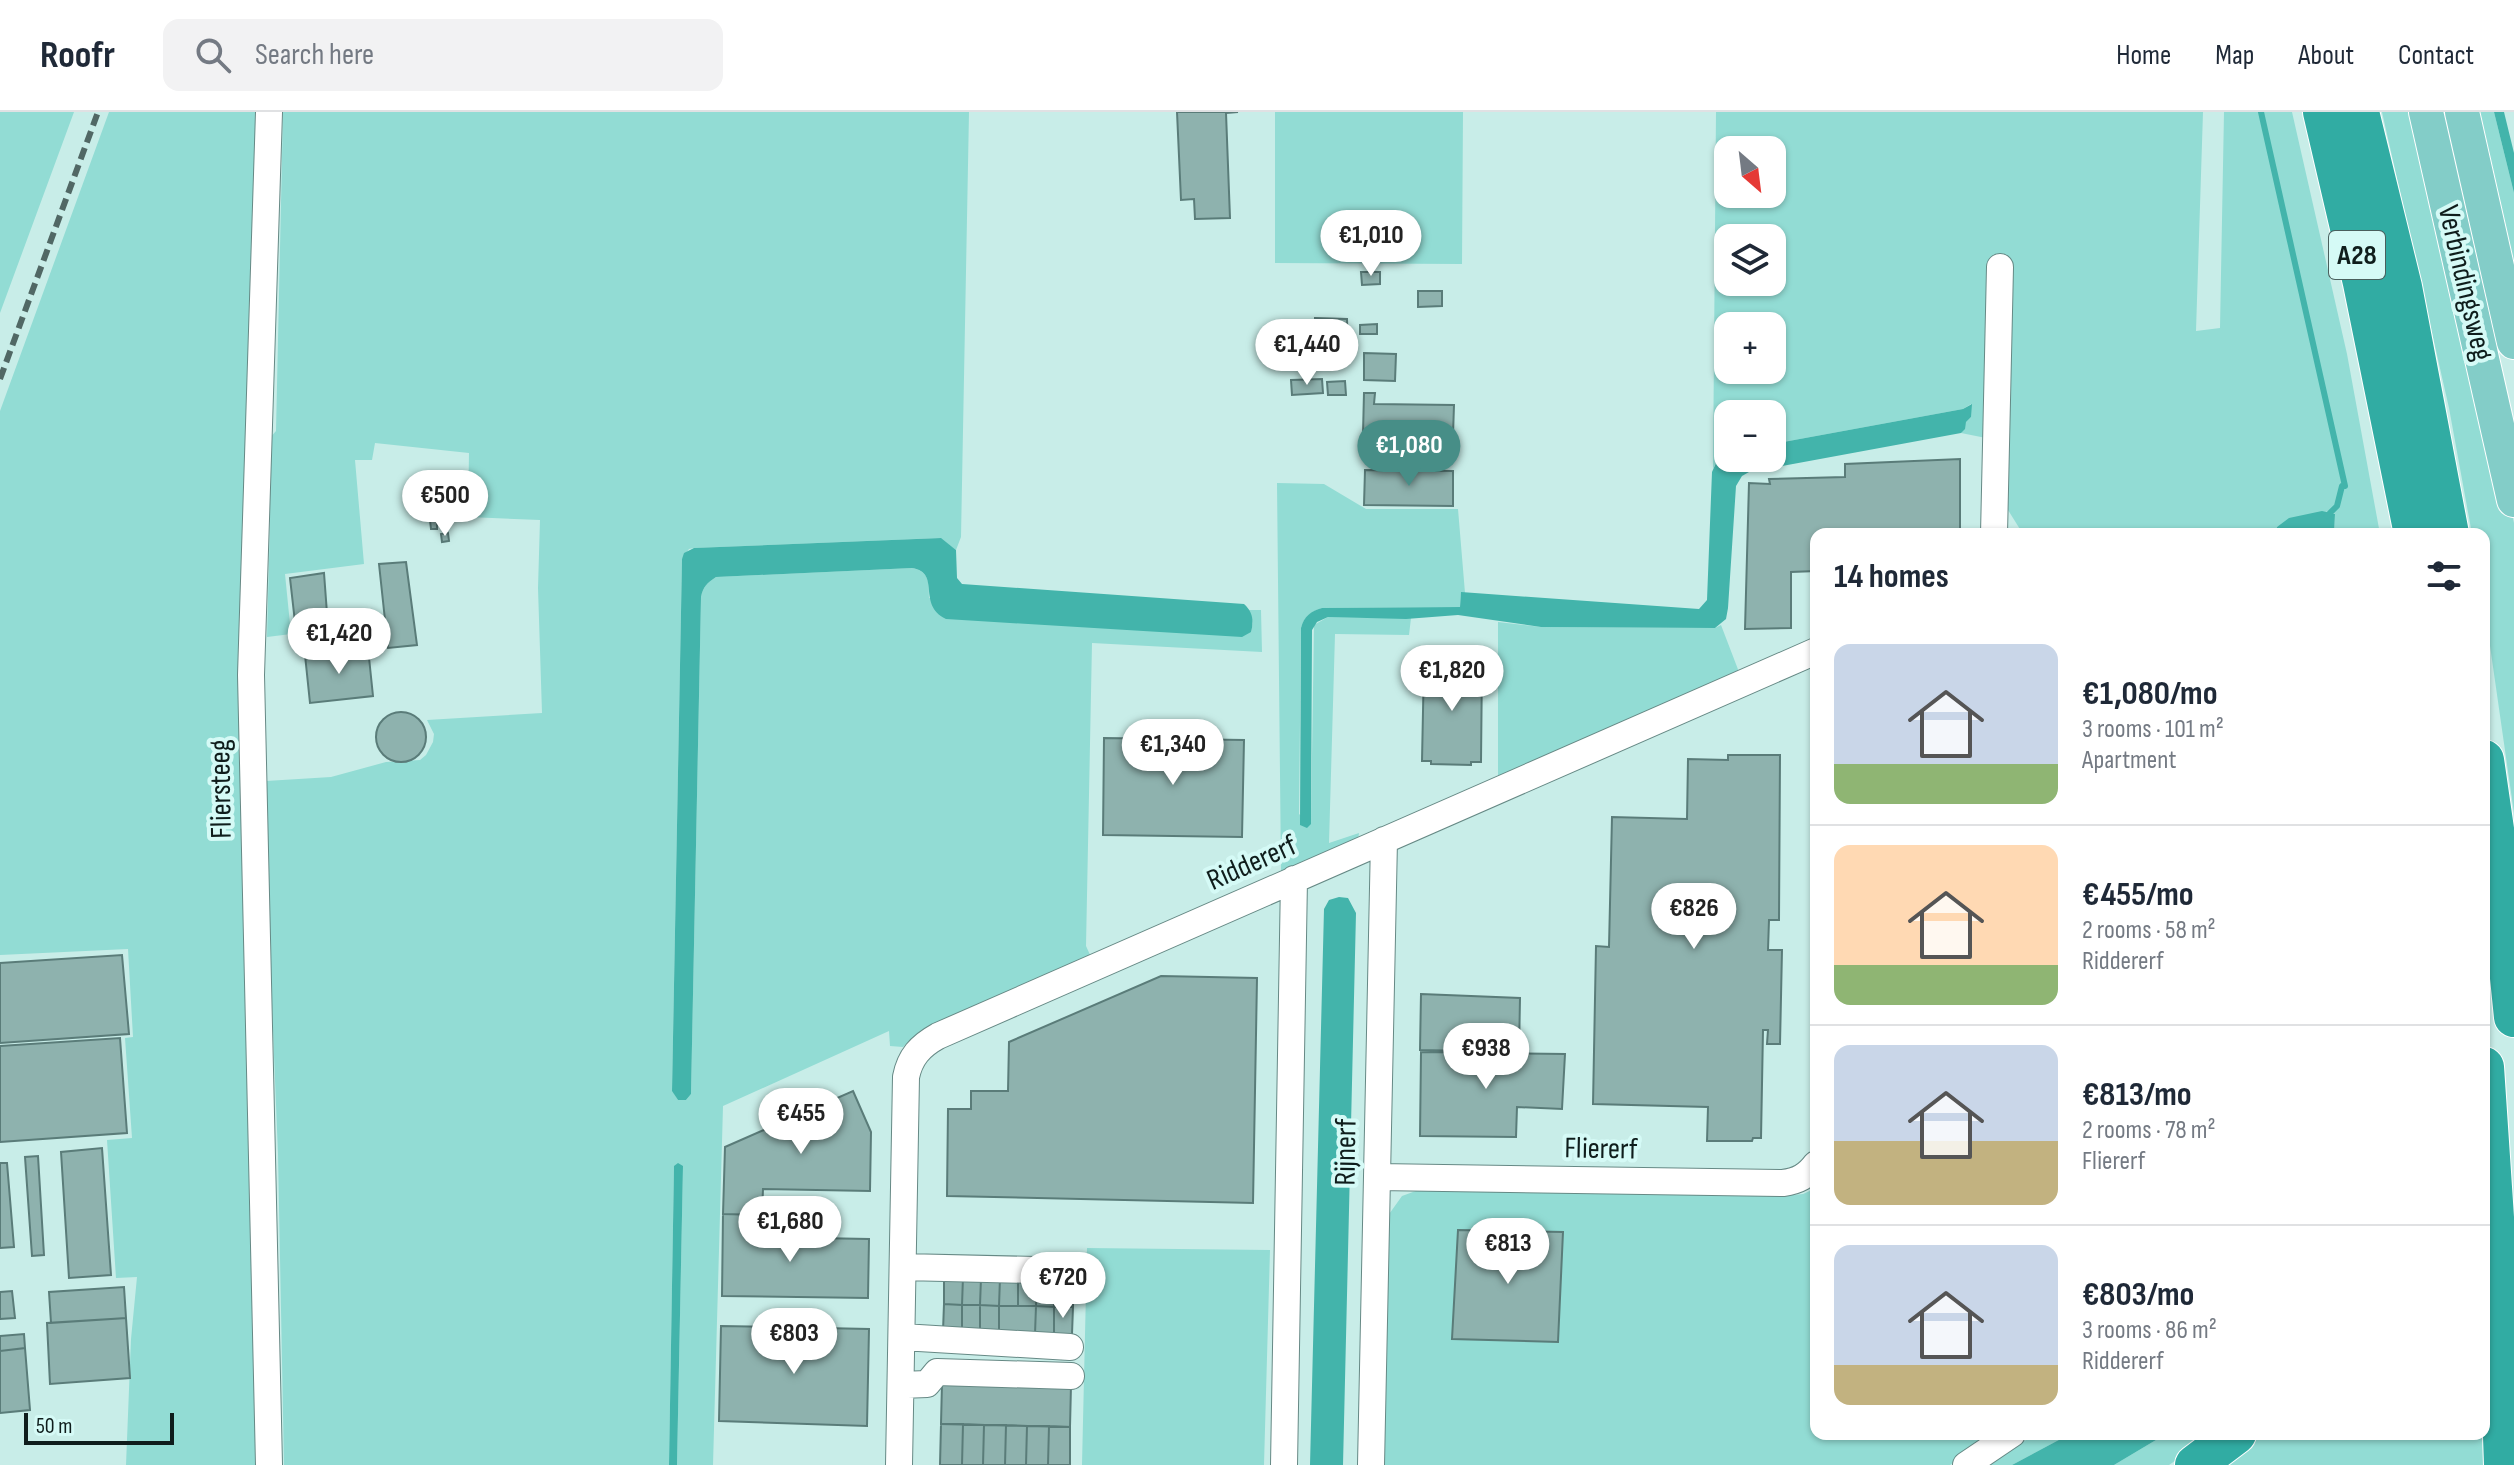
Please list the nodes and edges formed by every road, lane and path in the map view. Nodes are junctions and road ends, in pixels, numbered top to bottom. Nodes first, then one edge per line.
1 (269, 112) edge
2 (2310, 112) edge
3 (2323, 112) edge
4 (2359, 112) edge
5 (2426, 112) edge
6 (2462, 112) edge
7 (2333, 150) junction
8 (2000, 267) dead end
9 (2514, 342) edge
10 (2514, 500) edge
11 (1994, 528) edge
12 (2413, 528) edge
13 (2448, 528) edge
14 (1810, 654) edge
15 (2490, 802) edge
16 (1384, 840) junction
17 (1294, 879) junction
18 (2514, 1017) edge
19 (2490, 1157) edge
20 (1810, 1172) edge
21 (1378, 1177) junction
22 (903, 1267) junction
23 (1078, 1271) dead end
24 (902, 1337) junction
25 (1070, 1347) dead end
26 (1071, 1376) dead end
27 (901, 1385) junction
28 (2003, 1440) edge
29 (2228, 1440) edge
30 (269, 1465) edge
31 (899, 1465) edge
32 (1284, 1465) edge
33 (1371, 1465) edge
34 (1966, 1465) edge
35 (2195, 1465) edge
36 (2504, 1465) edge

1 - 30 street, Fliersteeg
2 - 7 street
3 - 7 highway, A28
4 - 13 highway, A28
5 - 10 main road, Verbindingsweg
6 - 9 main road, Verbindingsweg
7 - 12 highway, A28
8 - 11 street
14 - 16 street, Riddererf
15 - 18 highway
16 - 17 street, Riddererf
16 - 21 street, Rijnerf
17 - 22 street, Riddererf
17 - 32 street, Rijnerf
19 - 36 highway
20 - 21 street, Fliererf
21 - 33 street, Rijnerf
22 - 23 street
22 - 24 street, Riddererf
24 - 25 street
24 - 27 street, Riddererf
26 - 27 street
27 - 31 street, Riddererf
28 - 34 street
29 - 35 highway

